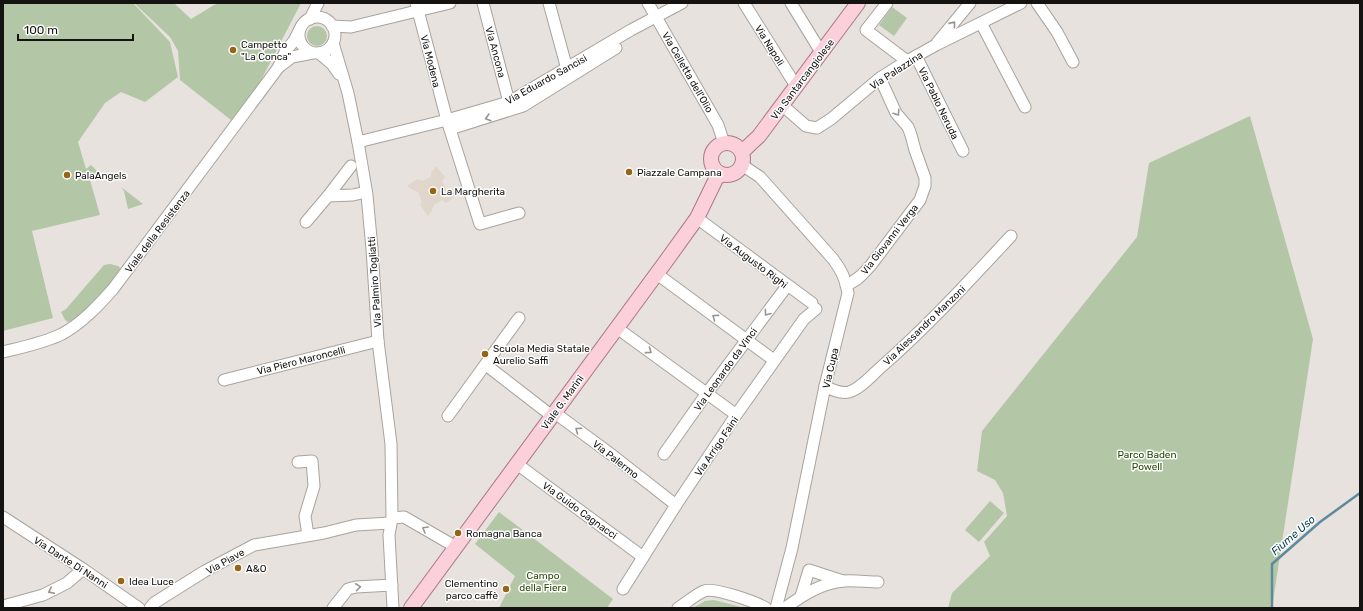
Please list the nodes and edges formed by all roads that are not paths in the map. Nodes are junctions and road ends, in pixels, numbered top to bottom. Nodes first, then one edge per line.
1 (318, 3) edge
2 (324, 3) edge
3 (450, 3) edge
4 (483, 3) edge
5 (549, 3) edge
6 (648, 3) edge
7 (682, 3) edge
8 (744, 3) edge
9 (791, 3) edge
10 (887, 3) edge
11 (970, 3) edge
12 (1021, 3) edge
13 (1037, 3) edge
14 (851, 6) edge
15 (417, 7) edge
16 (656, 18) junction
17 (310, 19) junction
18 (328, 23) junction
19 (981, 23) junction
20 (351, 27) junction
21 (631, 30) junction
22 (299, 31) junction
23 (333, 41) junction
24 (936, 45) junction
25 (821, 52) junction
26 (316, 53) junction
27 (912, 58) junction
28 (1073, 62) dead end
29 (278, 68) junction
30 (567, 69) junction
31 (342, 77) junction
32 (880, 78) junction
33 (796, 86) junction
34 (546, 87) junction
35 (508, 102) junction
36 (782, 105) junction
37 (1025, 107) dead end
38 (448, 124) junction
39 (358, 142) junction
40 (724, 143) junction
41 (963, 151) dead end
42 (742, 159) junction
43 (351, 166) dead end
44 (721, 174) junction
45 (366, 192) junction
46 (328, 196) junction
47 (519, 213) dead end
48 (697, 218) junction
49 (306, 222) dead end
50 (1011, 236) dead end
51 (657, 274) junction
52 (846, 285) junction
53 (787, 286) junction
54 (814, 306) joint
55 (519, 318) dead end
56 (618, 328) junction
57 (747, 340) junction
58 (378, 341) junction
59 (3, 352) edge
60 (771, 358) dead end
61 (486, 365) junction
62 (224, 380) dead end
63 (825, 386) junction
64 (707, 393) junction
65 (731, 411) dead end
66 (554, 414) junction
67 (448, 416) dead end
68 (664, 454) dead end
69 (298, 462) dead end
70 (517, 464) junction
71 (676, 505) junction
72 (3, 518) edge
73 (391, 520) junction
74 (308, 535) junction
75 (456, 547) junction
76 (644, 557) junction
77 (84, 569) junction
78 (844, 581) junction
79 (878, 582) dead end
80 (392, 586) junction
81 (623, 589) dead end
82 (801, 596) junction
83 (3, 606) edge
84 (140, 608) edge
85 (150, 608) edge
86 (333, 608) edge
87 (393, 608) edge
88 (411, 608) edge
89 (678, 608) edge
90 (766, 608) edge
91 (776, 608) edge
92 (785, 608) edge

1 - 17 street
2 - 18 street
3 - 15 street
4 - 35 street, Via Ancona
5 - 30 street
6 - 16 street, Via Celletta dell'Olio
7 - 16 street, Via Eduardo Sancisi
8 - 33 street, Via Napoli
9 - 25 street
10 - 27 street
24 -> 11 street
12 - 19 street, Via Palazzina
13 - 28 street
14 - 25 main road, Via Santarcangiolese
15 - 20 street
15 - 38 street, Via Modena
16 - 21 street, Via Eduardo Sancisi
16 - 40 street, Via Celletta dell'Olio
17 - 18 street
17 - 22 street, Viale della Resistenza
18 - 20 street
18 - 23 street
19 - 24 street, Via Palazzina
19 - 37 street
20 - 23 street, Viale della Resistenza
21 - 30 street, Via Eduardo Sancisi
21 - 34 street
22 - 26 street
22 - 29 street, Viale della Resistenza
23 - 26 street, Viale della Resistenza
23 - 31 street, Via Palmiro Togliatti
24 - 27 street, Via Palazzina
25 - 33 main road, Via Santarcangiolese
26 - 29 street, Viale della Resistenza
26 - 31 street
27 - 32 street, Via Palazzina
27 - 41 street, Via Pablo Neruda
29 - 59 street, Viale della Resistenza
30 - 34 street, Via Eduardo Sancisi
31 - 39 street, Via Palmiro Togliatti
32 - 36 street, Via Palazzina
32 -> 52 street, Via Giovanni Verga
33 - 36 main road, Via Santarcangiolese
34 - 35 street, Via Eduardo Sancisi
34 -> 38 street
35 - 38 street, Via Eduardo Sancisi
36 - 42 main road, Via Santarcangiolese
38 - 39 street, Via Eduardo Sancisi
38 - 47 street, Via Modena
39 - 45 street, Via Palmiro Togliatti
40 - 42 main road
40 - 44 main road
42 - 44 main road
42 - 52 street, Via Cupa
43 - 46 street
44 - 48 main road, Viale G. Marini
45 - 46 street
45 - 58 street, Via Palmiro Togliatti
46 - 49 street
48 - 51 main road, Viale G. Marini
48 - 53 street, Via Augusto Righi
50 - 63 street, Via Alessandro Manzoni
51 - 56 main road, Viale G. Marini
57 -> 51 street
52 - 63 street, Via Cupa
53 - 54 street, Via Augusto Righi
53 -> 57 street, Via Leonardo da Vinci
54 - 71 street, Via Arrigo Faini
55 - 61 street
56 -> 64 street
56 - 66 main road, Viale G. Marini
57 - 60 street
57 - 64 street, Via Leonardo da Vinci
58 - 62 street, Via Piero Maroncelli
58 - 73 street, Via Palmiro Togliatti
61 - 66 street, Via Palermo
61 - 67 street
63 - 91 street, Via Cupa
64 - 65 street
64 - 68 street, Via Leonardo da Vinci
66 - 70 main road, Viale G. Marini
71 -> 66 street, Via Palermo
69 - 74 street
70 - 75 main road, Viale G. Marini
70 - 76 street, Via Guido Cagnacci
71 - 76 street, Via Arrigo Faini
72 - 77 street, Via Dante Di Nanni
73 - 74 street, Via Piave
75 -> 73 street, Via Piave
73 - 80 street, Via Palmiro Togliatti
74 - 85 street, Via Piave
75 - 88 main road, Viale G. Marini
76 - 81 street, Via Arrigo Faini
77 -> 83 street
77 - 84 street, Via Dante Di Nanni
78 - 79 street
78 - 82 street
78 - 82 street
86 -> 80 street
80 - 87 street, Via Palmiro Togliatti
82 - 92 street
84 - 85 street, Via Dante Di Nanni
89 - 90 street

